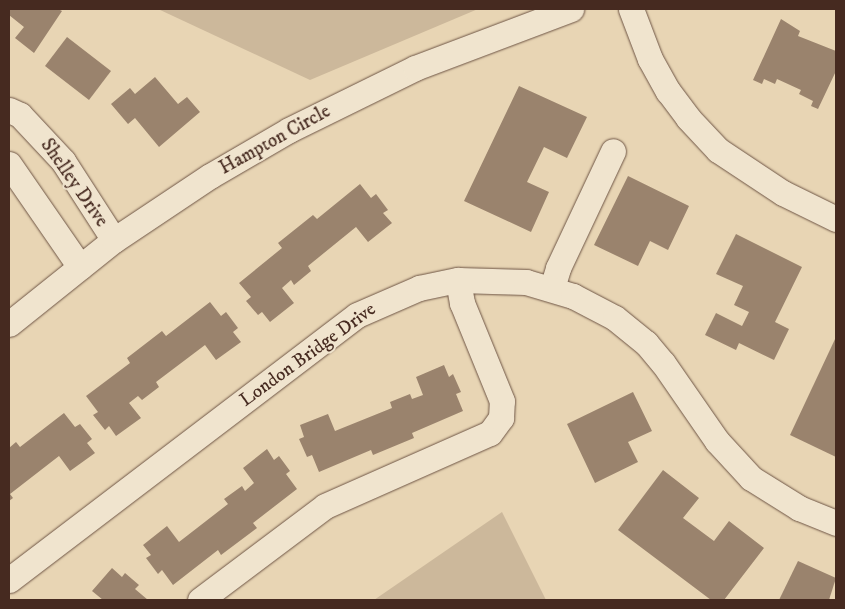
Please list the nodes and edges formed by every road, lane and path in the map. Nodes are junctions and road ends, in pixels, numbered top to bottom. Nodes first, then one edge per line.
1 (572, 9) edge
2 (631, 9) edge
3 (9, 110) edge
4 (613, 151) dead end
5 (9, 164) edge
6 (836, 219) edge
7 (114, 240) junction
8 (80, 267) junction
9 (458, 280) junction
10 (552, 288) junction
11 (9, 324) edge
12 (836, 523) edge
13 (9, 580) edge
14 (200, 600) edge

1 - 7 street, Hampton Circle
2 - 6 street
3 - 7 street, Shelley Drive
4 - 10 street
5 - 8 street
7 - 8 street, Hampton Circle
8 - 11 street, Hampton Circle
9 - 10 street, London Bridge Drive
9 - 13 street, London Bridge Drive
9 - 14 street
10 - 12 street, London Bridge Drive

